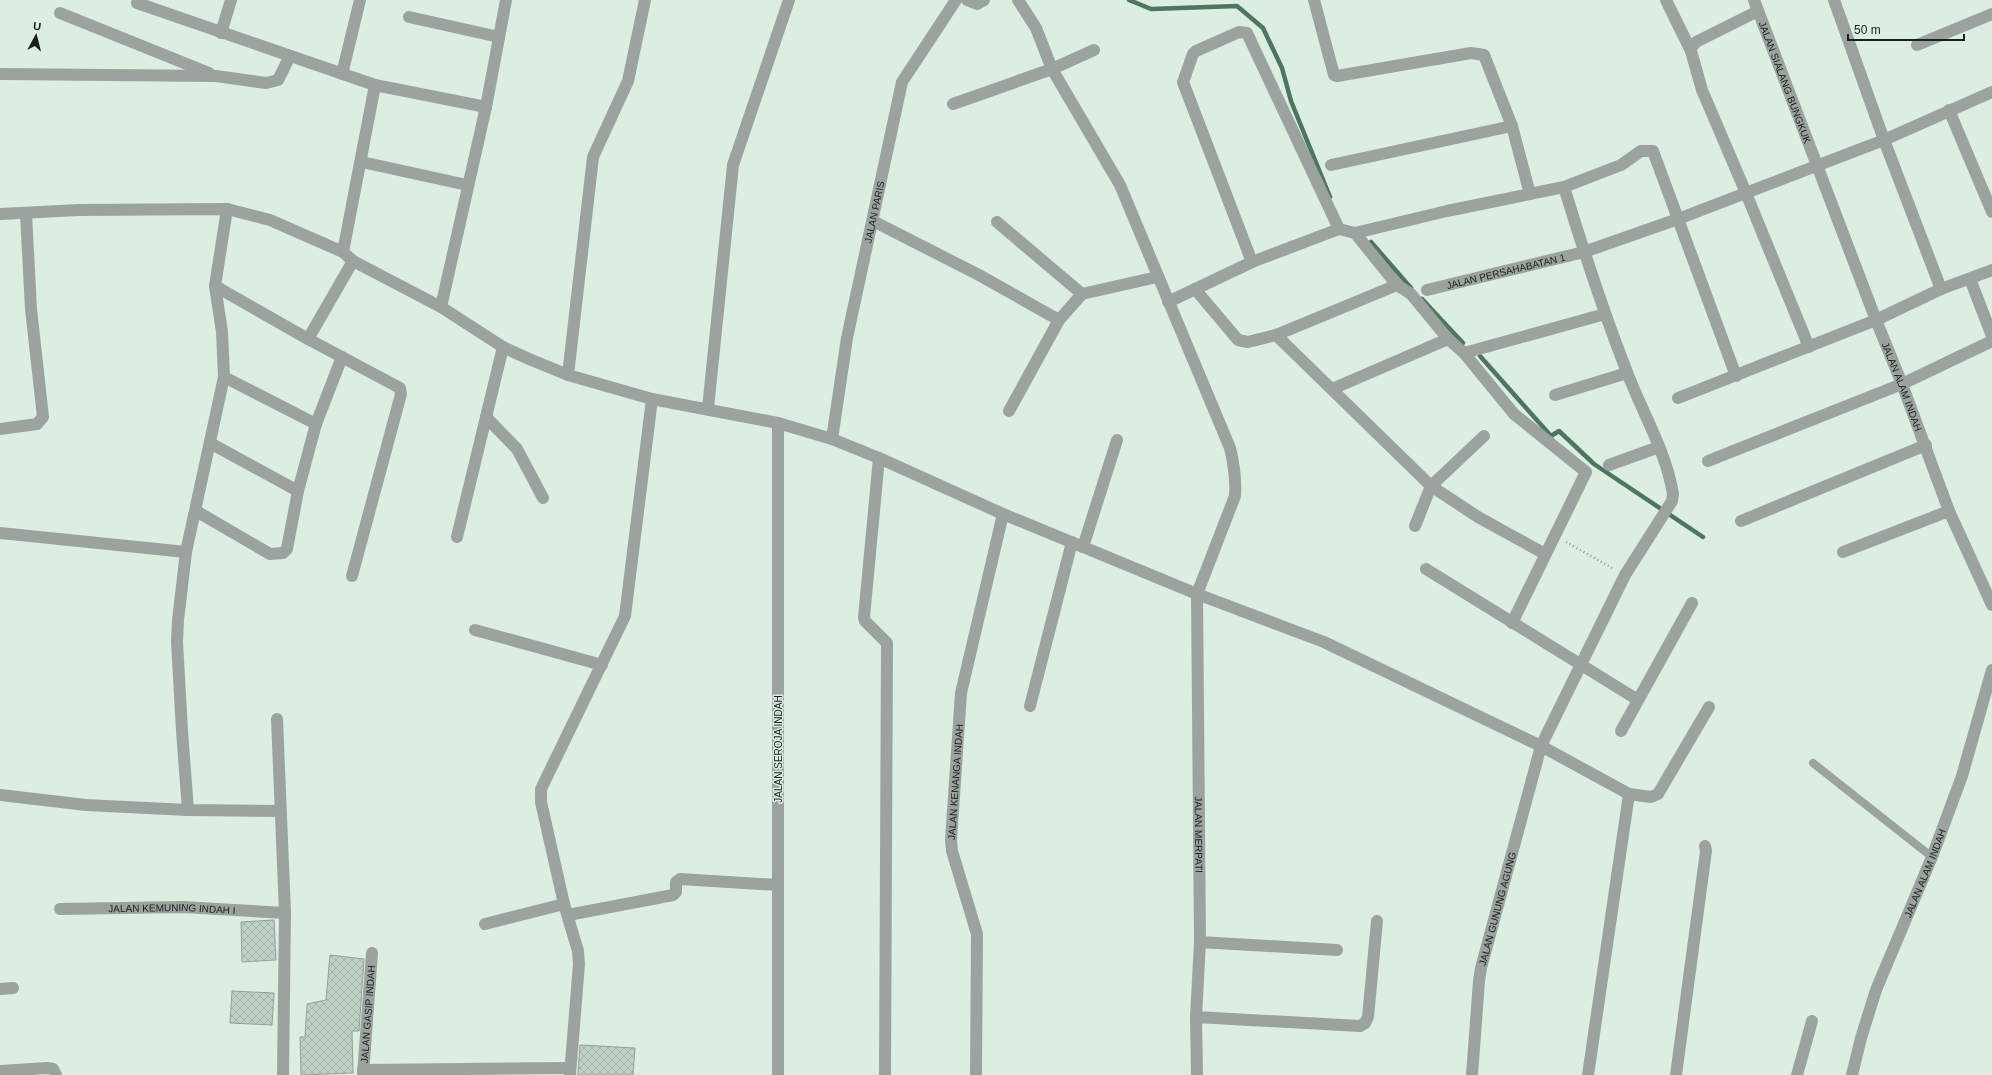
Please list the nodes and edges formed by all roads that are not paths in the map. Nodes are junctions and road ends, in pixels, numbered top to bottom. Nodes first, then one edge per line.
1 (231, 0) edge
2 (360, 0) edge
3 (506, 0) edge
4 (645, 0) edge
5 (788, 0) edge
6 (956, 0) edge
7 (967, 0) edge
8 (984, 0) edge
9 (1018, 0) edge
10 (1314, 0) edge
11 (1666, 0) edge
12 (1834, 0) edge
13 (137, 3) dead end
14 (1756, 5) edge
15 (60, 13) dead end
16 (1992, 14) edge
17 (409, 17) dead end
18 (221, 33) junction
19 (499, 37) junction
20 (1917, 45) dead end
21 (1094, 50) dead end
22 (1691, 51) junction
23 (290, 56) junction
24 (1052, 69) junction
25 (0, 74) edge
26 (342, 74) junction
27 (216, 76) junction
28 (375, 85) junction
29 (1992, 92) edge
30 (953, 104) dead end
31 (486, 107) junction
32 (1949, 110) junction
33 (1512, 126) junction
34 (1884, 140) junction
35 (362, 162) junction
36 (1331, 165) dead end
37 (1816, 166) junction
38 (467, 185) junction
39 (1564, 188) junction
40 (1746, 193) junction
41 (1530, 194) junction
42 (227, 209) junction
43 (1992, 212) edge
44 (0, 214) edge
45 (26, 214) junction
46 (1678, 219) junction
47 (873, 221) junction
48 (997, 222) dead end
49 (1339, 229) junction
50 (1355, 234) junction
51 (343, 252) junction
52 (1584, 252) junction
53 (353, 261) junction
54 (1252, 262) junction
55 (1992, 270) edge
56 (1157, 277) junction
57 (1970, 279) junction
58 (1397, 285) junction
59 (215, 286) junction
60 (1195, 289) junction
61 (1941, 289) junction
62 (1427, 290) dead end
63 (1082, 294) junction
64 (1168, 302) junction
65 (441, 307) junction
66 (1605, 314) junction
67 (1059, 320) junction
68 (1876, 320) junction
69 (1276, 335) junction
70 (1992, 336) edge
71 (308, 339) junction
72 (1448, 339) junction
73 (1992, 341) edge
74 (503, 347) junction
75 (1809, 347) junction
76 (1464, 352) junction
77 (342, 357) junction
78 (1627, 373) junction
79 (568, 375) junction
80 (1736, 376) junction
81 (224, 377) junction
82 (1902, 384) junction
83 (1332, 389) junction
84 (1555, 395) dead end
85 (1678, 398) dead end
86 (652, 399) junction
87 (708, 408) junction
88 (1009, 411) dead end
89 (486, 417) junction
90 (778, 423) junction
91 (316, 424) junction
92 (0, 429) edge
93 (1484, 436) dead end
94 (832, 440) junction
95 (1118, 440) dead end
96 (210, 444) junction
97 (1926, 445) junction
98 (1659, 448) junction
99 (879, 458) junction
100 (1708, 460) dead end
101 (1609, 465) dead end
102 (1431, 486) junction
103 (298, 491) junction
104 (543, 498) dead end
105 (196, 511) junction
106 (1949, 511) junction
107 (1003, 514) junction
108 (1741, 521) dead end
109 (1415, 526) dead end
110 (0, 533) edge
111 (457, 537) dead end
112 (1072, 542) junction
113 (1083, 547) junction
114 (186, 552) junction
115 (1843, 552) dead end
116 (1545, 554) junction
117 (1426, 569) dead end
118 (352, 576) dead end
119 (1197, 594) junction
120 (1692, 603) dead end
121 (1992, 605) edge
122 (1512, 623) junction
123 (475, 630) dead end
124 (1582, 664) junction
125 (602, 665) junction
126 (1992, 670) edge
127 (1638, 700) junction
128 (1030, 706) dead end
129 (1709, 707) dead end
130 (277, 719) dead end
131 (1622, 731) dead end
132 (1540, 746) junction
133 (1813, 763) dead end
134 (1629, 794) junction
135 (0, 795) edge
136 (188, 810) junction
137 (280, 811) junction
138 (1705, 846) dead end
139 (1932, 857) junction
140 (778, 885) junction
141 (60, 909) dead end
142 (566, 909) junction
143 (285, 913) junction
144 (1377, 921) dead end
145 (485, 924) dead end
146 (1200, 942) junction
147 (1337, 950) dead end
148 (372, 953) dead end
149 (13, 988) dead end
150 (0, 989) edge
151 (1196, 1017) junction
152 (1812, 1020) dead end
153 (570, 1071) edge
154 (0, 1072) edge
155 (363, 1073) edge
156 (56, 1075) edge
157 (283, 1075) edge
158 (778, 1075) edge
159 (886, 1075) edge
160 (976, 1075) edge
161 (1197, 1075) edge
162 (1472, 1075) edge
163 (1588, 1075) edge
164 (1676, 1075) edge
165 (1797, 1075) edge
166 (1852, 1075) edge

1 - 18 street
2 - 26 street
3 - 19 street
4 - 79 street
5 - 87 street
6 - 47 street, JALAN PARIS
7 - 8 street
9 - 24 street
10 - 33 street
11 - 22 street
12 - 34 street
13 - 18 street
14 - 22 street
14 - 37 street, JALAN SIALANG BUNGKUK
15 - 27 street
16 - 20 street
17 - 19 street
18 - 23 street
19 - 31 street
21 - 24 street
22 - 40 street
23 - 26 street
23 - 27 street
24 - 30 street
24 - 56 street
25 - 27 street
26 - 28 street
28 - 31 street
28 - 35 street
29 - 32 street, JALAN PERSAHABATAN 1
31 - 38 street
32 - 34 street, JALAN PERSAHABATAN 1
32 - 43 street
33 - 36 street
33 - 41 street
34 - 37 street, JALAN PERSAHABATAN 1
34 - 61 street
35 - 38 street
35 - 51 street
37 - 40 street, JALAN PERSAHABATAN 1
37 - 68 street, JALAN ALAM INDAH
38 - 65 street
39 - 41 street
39 - 46 street
39 - 52 street, JALAN GUNUNG AGUNG
40 - 46 street, JALAN PERSAHABATAN 1
40 - 75 street
41 - 50 street
42 - 45 street
42 - 51 street
42 - 59 street
44 - 45 street
45 - 92 street
46 - 52 street, JALAN PERSAHABATAN 1
46 - 80 street
47 - 67 street
47 - 94 street, JALAN PARIS
48 - 63 street
49 - 50 street
49 - 54 street
49 - 54 street
50 - 58 street
51 - 53 street
52 - 62 street, JALAN PERSAHABATAN 1
52 - 66 street, JALAN GUNUNG AGUNG
53 - 65 street
53 - 71 street
54 - 60 street
55 - 57 street
56 - 63 street
56 - 64 street
57 - 61 street
57 - 70 street
58 - 69 street
58 - 72 street
59 - 71 street
59 - 81 street
60 - 64 street
60 - 69 street
61 - 68 street
63 - 67 street
64 - 119 street
65 - 74 street
66 - 76 street
66 - 78 street, JALAN GUNUNG AGUNG
67 - 88 street
68 - 75 street
68 - 82 street, JALAN ALAM INDAH
69 - 83 street
71 - 77 street
72 - 76 street
72 - 83 street
73 - 82 street
74 - 79 street
74 - 89 street
75 - 80 street
76 - 116 street
77 - 91 street
77 - 118 street
78 - 84 street
78 - 98 street, JALAN GUNUNG AGUNG
79 - 86 street
80 - 85 street
81 - 91 street
81 - 96 street
82 - 97 street, JALAN ALAM INDAH
82 - 100 street
83 - 102 street
86 - 87 street
86 - 125 street
87 - 90 street
89 - 104 street
89 - 111 street
90 - 94 street
90 - 140 street, JALAN SEROJA INDAH
91 - 103 street
93 - 102 street
94 - 99 street
95 - 113 street
96 - 103 street
96 - 105 street
97 - 106 street, JALAN ALAM INDAH
97 - 108 street
98 - 101 street
98 - 124 street, JALAN GUNUNG AGUNG
99 - 107 street
99 - 159 street
102 - 109 street
102 - 116 street
103 - 105 street
105 - 114 street
106 - 115 street
106 - 121 street, JALAN ALAM INDAH
107 - 112 street
107 - 160 street, JALAN KENANGA INDAH
110 - 114 street
112 - 113 street
112 - 128 street
113 - 119 street
114 - 136 street
116 - 122 street
117 - 122 street
119 - 132 street
119 - 146 street, JALAN MERPATI
120 - 127 street
122 - 124 street
123 - 125 street
124 - 127 street
124 - 132 street, JALAN GUNUNG AGUNG
125 - 142 street
126 - 139 street, JALAN ALAM INDAH
127 - 131 street
129 - 134 street
130 - 137 street
132 - 134 street
132 - 162 street, JALAN GUNUNG AGUNG
133 - 139 lane
134 - 163 street
135 - 136 street
136 - 137 street
137 - 143 street
138 - 164 street
139 - 166 street, JALAN ALAM INDAH
140 - 142 street
140 - 158 street, JALAN SEROJA INDAH
141 - 143 street, JALAN KEMUNING INDAH I
142 - 145 street
142 - 153 street
143 - 157 street
144 - 151 street
146 - 147 street
146 - 151 street, JALAN MERPATI
148 - 155 street, JALAN GASIP INDAH
149 - 150 street
151 - 161 street, JALAN MERPATI
152 - 165 street
153 - 155 street
154 - 156 street

